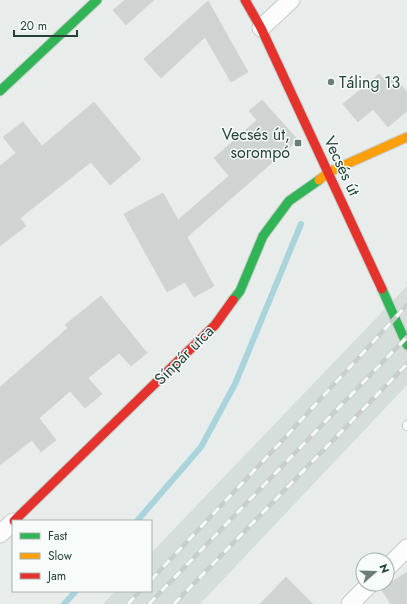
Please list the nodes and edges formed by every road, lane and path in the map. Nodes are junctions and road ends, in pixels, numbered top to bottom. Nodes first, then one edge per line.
1 (97, 0) edge
2 (245, 0) edge
3 (291, 0) edge
4 (261, 28) junction
5 (0, 91) edge
6 (407, 137) edge
7 (328, 172) junction
8 (407, 346) edge
9 (14, 520) edge
10 (12, 522) edge
11 (0, 534) edge
12 (407, 548) edge
13 (395, 560) edge
14 (362, 592) edge
15 (350, 604) edge

1 - 5 street
2 - 4 street, Vecsés út
3 - 4 street
4 - 7 street, Vecsés út
6 - 7 street, Sínpár utca
7 - 8 street, Vecsés út
7 - 9 street, Sínpár utca
10 - 11 street, Sínpár utca
12 - 13 street
14 - 15 street

